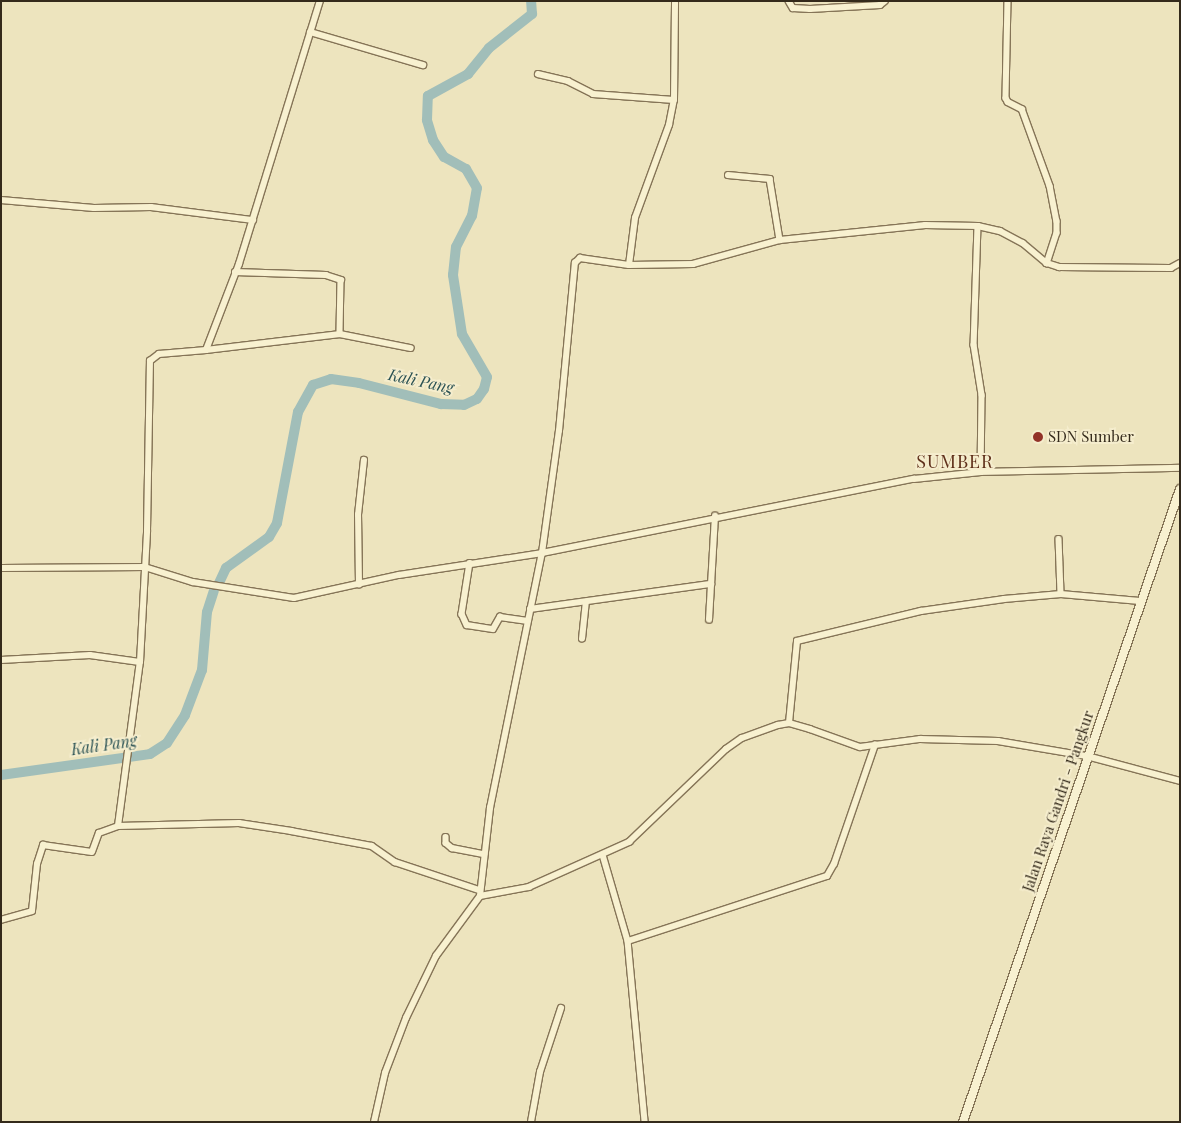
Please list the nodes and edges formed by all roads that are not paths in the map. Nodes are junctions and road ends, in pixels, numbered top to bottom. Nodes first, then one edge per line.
1 (320, 1) edge
2 (675, 1) edge
3 (789, 1) edge
4 (885, 1) edge
5 (1008, 1) edge
6 (310, 32) junction
7 (423, 65) dead end
8 (538, 74) dead end
9 (674, 100) junction
10 (728, 175) dead end
11 (1, 200) edge
12 (253, 220) junction
13 (978, 226) junction
14 (780, 240) junction
15 (1047, 263) junction
16 (1180, 264) edge
17 (629, 265) junction
18 (235, 272) junction
19 (340, 334) junction
20 (411, 348) dead end
21 (206, 350) junction
22 (364, 460) dead end
23 (1180, 468) edge
24 (981, 472) junction
25 (1180, 489) edge
26 (715, 516) junction
27 (1059, 539) dead end
28 (542, 553) junction
29 (470, 563) junction
30 (145, 567) junction
31 (1, 568) edge
32 (711, 584) junction
33 (359, 585) junction
34 (1061, 594) junction
35 (1140, 601) junction
36 (586, 602) junction
37 (530, 609) junction
38 (709, 620) dead end
39 (528, 621) junction
40 (582, 639) dead end
41 (1, 660) edge
42 (140, 662) junction
43 (789, 724) junction
44 (875, 745) junction
45 (1087, 756) junction
46 (1180, 781) edge
47 (118, 826) junction
48 (446, 836) dead end
49 (484, 854) junction
50 (603, 855) junction
51 (479, 893) junction
52 (1, 920) edge
53 (626, 938) junction
54 (561, 1008) dead end
55 (374, 1122) edge
56 (531, 1122) edge
57 (644, 1122) edge
58 (963, 1122) edge

1 - 6 street
2 - 9 street
3 - 4 street
5 - 15 street
6 - 7 street
6 - 12 street
8 - 9 street
9 - 17 street
10 - 14 street
11 - 12 street
12 - 18 street
13 - 14 street
13 - 15 street
13 - 24 street
14 - 17 street
15 - 16 street
17 - 28 street
18 - 19 street
18 - 21 street
19 - 20 street
19 - 21 street
21 - 30 street
22 - 33 street
23 - 24 street
24 - 26 street
25 - 35 street, Jalan Raya Gandri - Pangkur
26 - 28 street
26 - 32 street
27 - 34 street
28 - 29 street
28 - 37 street
29 - 33 street
29 - 39 street
30 - 31 street
30 - 33 street
30 - 42 street
32 - 36 street
32 - 38 street
34 - 35 street
34 - 43 street
35 - 45 street, Jalan Raya Gandri - Pangkur
36 - 37 street
36 - 40 street
37 - 39 street
39 - 49 street
41 - 42 street
42 - 47 street
43 - 44 street
43 - 50 street
44 - 45 street
44 - 53 street
45 - 46 street
45 - 58 street, Jalan Raya Gandri - Pangkur
47 - 51 street
47 - 52 street
48 - 49 street
49 - 51 street
50 - 51 street
50 - 53 street
51 - 55 street
53 - 57 street
54 - 56 street

